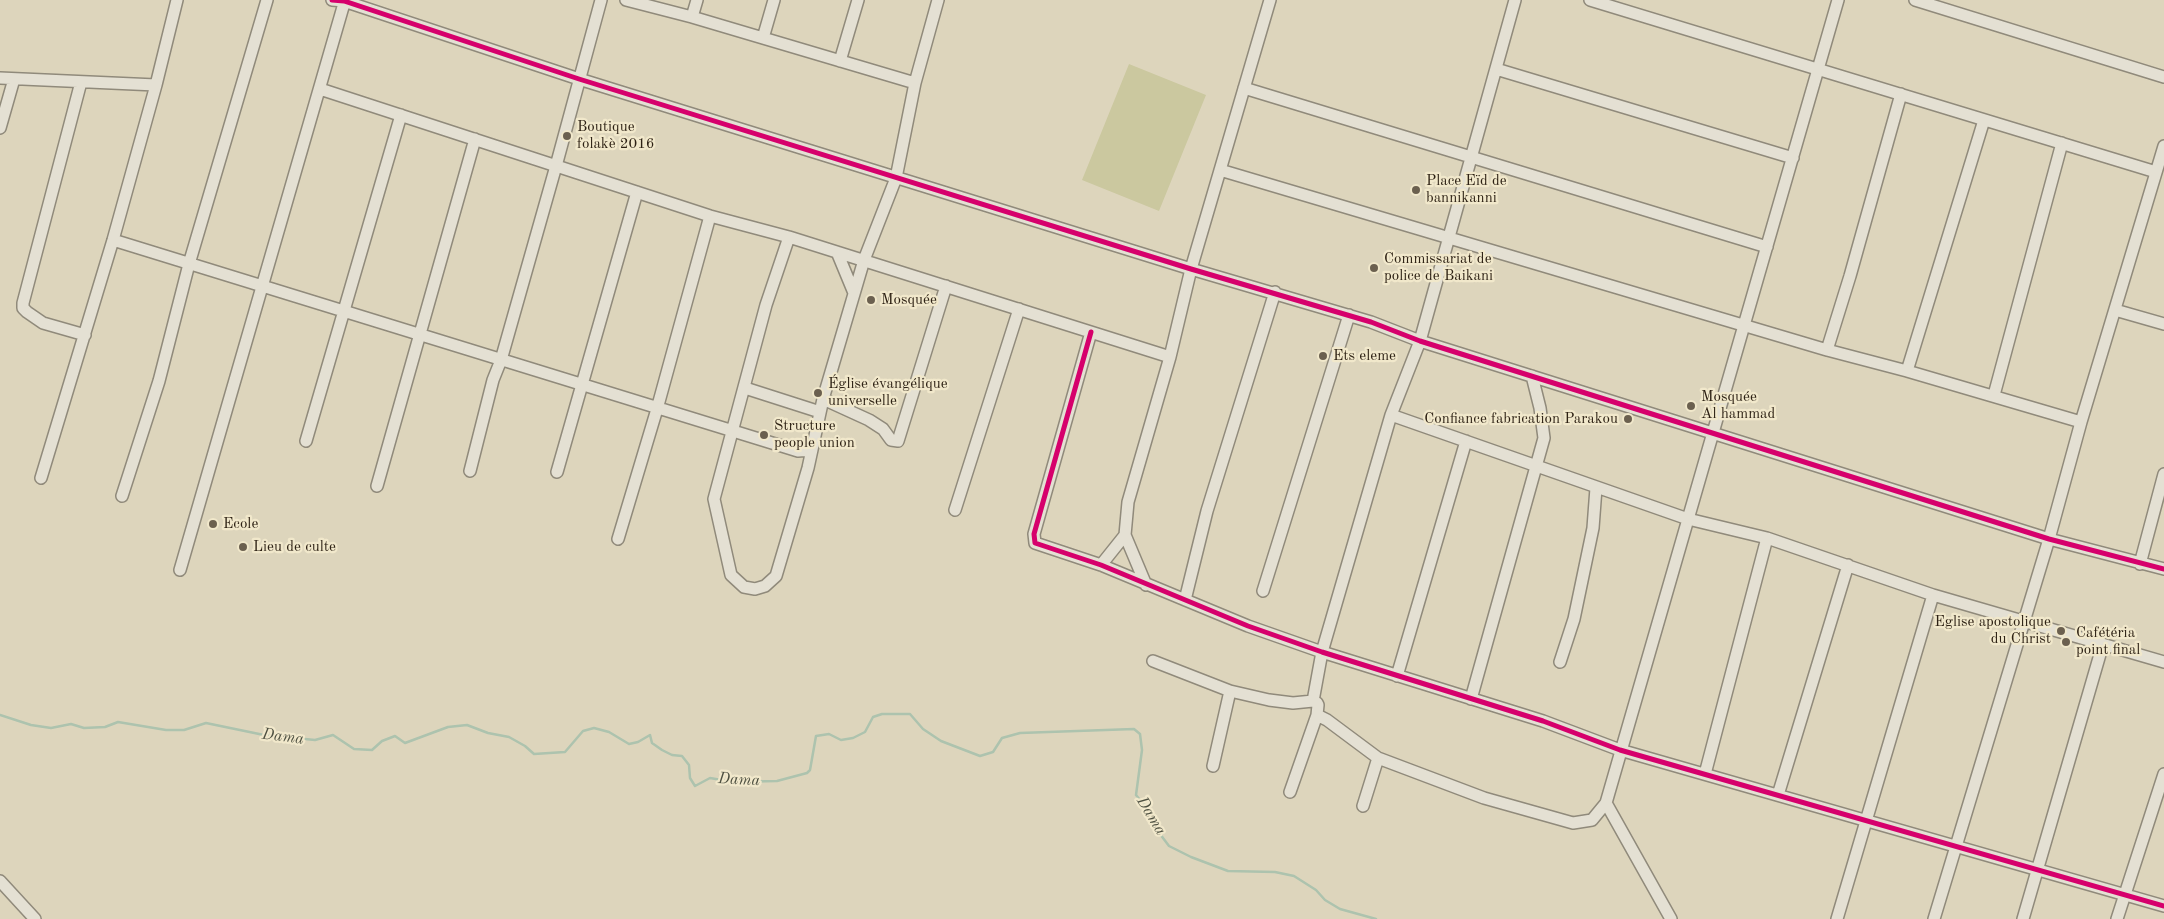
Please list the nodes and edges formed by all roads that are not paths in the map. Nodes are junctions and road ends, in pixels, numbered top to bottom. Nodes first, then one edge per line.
1 (178, 0) edge
2 (267, 0) edge
3 (332, 0) edge
4 (601, 0) edge
5 (626, 0) edge
6 (697, 0) edge
7 (774, 0) edge
8 (858, 0) edge
9 (938, 0) edge
10 (1270, 0) edge
11 (1515, 0) edge
12 (1590, 0) edge
13 (1838, 0) edge
14 (1915, 0) edge
15 (344, 1) edge
16 (692, 17) junction
17 (763, 38) junction
18 (840, 61) junction
19 (1496, 69) junction
20 (1818, 69) junction
21 (2164, 77) edge
22 (0, 78) edge
23 (14, 79) junction
24 (579, 79) junction
25 (81, 82) junction
26 (915, 83) junction
27 (156, 85) junction
28 (1244, 88) junction
29 (320, 89) junction
30 (1901, 94) junction
31 (401, 115) junction
32 (1984, 120) junction
33 (0, 128) edge
34 (475, 139) junction
35 (2062, 143) junction
36 (2164, 146) edge
37 (1471, 157) junction
38 (1794, 158) junction
39 (556, 166) junction
40 (1220, 170) junction
41 (2156, 172) junction
42 (896, 178) junction
43 (637, 192) junction
44 (710, 216) junction
45 (788, 236) junction
46 (1448, 238) junction
47 (113, 240) junction
48 (1767, 246) junction
49 (837, 252) junction
50 (864, 260) junction
51 (189, 264) junction
52 (1192, 269) junction
53 (262, 286) junction
54 (946, 286) junction
55 (1275, 292) junction
56 (854, 293) junction
57 (1019, 309) junction
58 (2115, 310) junction
59 (344, 312) junction
60 (1349, 315) junction
61 (2164, 324) edge
62 (1745, 326) junction
63 (1091, 332) junction
64 (420, 334) junction
65 (85, 335) junction
66 (1420, 342) junction
67 (1827, 350) junction
68 (1170, 357) junction
69 (500, 360) junction
70 (1907, 371) junction
71 (1532, 376) junction
72 (582, 383) junction
73 (745, 388) junction
74 (1994, 396) junction
75 (823, 399) junction
76 (657, 408) junction
77 (820, 412) junction
78 (1391, 415) junction
79 (2082, 422) junction
80 (732, 430) junction
81 (1714, 433) junction
82 (306, 441) dead end
83 (1466, 442) junction
84 (812, 450) junction
85 (1536, 466) junction
86 (470, 471) dead end
87 (557, 472) dead end
88 (2164, 474) edge
89 (41, 478) dead end
90 (378, 486) dead end
91 (1596, 488) junction
92 (122, 496) dead end
93 (955, 510) dead end
94 (1688, 519) junction
95 (1125, 535) junction
96 (1767, 538) junction
97 (2049, 538) junction
98 (618, 539) dead end
99 (2140, 564) junction
100 (1848, 565) junction
101 (1101, 566) junction
102 (2164, 569) edge
103 (180, 570) dead end
104 (1146, 585) junction
105 (1263, 591) dead end
106 (1933, 595) junction
107 (1185, 600) junction
108 (2023, 621) junction
109 (2103, 644) junction
110 (1322, 652) junction
111 (1153, 661) dead end
112 (1560, 662) dead end
113 (2164, 662) edge
114 (1397, 676) junction
115 (1230, 691) junction
116 (1471, 699) junction
117 (1314, 701) junction
118 (1316, 715) junction
119 (1620, 750) junction
120 (1378, 758) junction
121 (1213, 766) dead end
122 (1705, 774) junction
123 (2164, 774) edge
124 (1290, 792) dead end
125 (1778, 795) junction
126 (1606, 803) junction
127 (1363, 806) dead end
128 (1865, 820) junction
129 (1956, 846) junction
130 (2038, 870) junction
131 (0, 882) edge
132 (2124, 895) junction
133 (2164, 906) edge
134 (35, 919) edge
135 (1671, 919) edge
136 (1837, 919) edge
137 (1934, 919) edge
138 (2024, 919) edge
139 (2117, 919) edge

1 - 27 street
2 - 51 street
3 - 15 street
4 - 24 street
5 - 16 street
6 - 16 street
7 - 17 street
8 - 18 street
9 - 26 street
10 - 28 street
11 - 19 street
12 - 20 street
13 - 20 street
14 - 21 street
15 - 24 street
15 - 29 street
16 - 17 street
17 - 18 street
18 - 26 street
19 - 37 street
19 - 38 street
20 - 30 street
20 - 38 street
22 - 23 street
23 - 25 street
23 - 33 street
24 - 39 street
24 - 42 street
25 - 27 street
25 - 65 street
26 - 42 street
27 - 47 street
28 - 37 street
28 - 40 street
29 - 31 street
29 - 53 street
30 - 32 street
30 - 67 street
31 - 34 street
31 - 59 street
32 - 35 street
32 - 70 street
34 - 39 street
34 - 64 street
35 - 41 street
35 - 74 street
36 - 41 street
37 - 46 street
37 - 48 street
38 - 48 street
39 - 43 street
39 - 69 street
40 - 46 street
40 - 52 street
41 - 58 street
42 - 50 street
42 - 52 street
43 - 44 street
43 - 72 street
44 - 45 street
44 - 76 street
45 - 49 street
45 - 73 street
46 - 62 street
46 - 66 street
47 - 51 street
47 - 65 street
48 - 62 street
49 - 50 street
49 - 56 street
50 - 54 street
50 - 56 street
51 - 53 street
51 - 92 street
52 - 55 street
52 - 68 street
53 - 59 street
53 - 103 street
54 - 57 street
54 - 75 street
55 - 60 street
55 - 107 street
56 - 75 street
57 - 63 street
57 - 93 street
58 - 61 street
58 - 79 street
59 - 64 street
59 - 82 street
60 - 66 street
60 - 105 street
62 - 67 street
62 - 81 street
63 - 68 street
63 - 101 street
64 - 69 street
64 - 90 street
65 - 89 street
66 - 71 street
66 - 78 street
67 - 70 street
68 - 95 street
69 - 72 street
69 - 86 street
70 - 74 street
71 - 81 street
71 - 85 street
72 - 76 street
72 - 87 street
73 - 77 street
73 - 80 street
74 - 79 street
75 - 77 street
76 - 80 street
76 - 98 street
77 - 84 street
78 - 83 street
78 - 110 street
79 - 97 street
80 - 84 street
80 - 84 street
81 - 94 street
81 - 97 street
83 - 85 street
83 - 114 street
85 - 91 street
85 - 116 street
88 - 99 street
91 - 94 street
91 - 112 street
94 - 96 street
94 - 119 street
95 - 101 street
95 - 104 street
96 - 100 street
96 - 122 street
97 - 99 street
97 - 108 street
99 - 102 street
100 - 106 street
100 - 125 street
101 - 104 street
104 - 107 street
106 - 108 street
106 - 128 street
107 - 110 street
108 - 109 street
108 - 129 street
109 - 113 street
109 - 130 street
110 - 114 street
110 - 117 street
111 - 115 street
114 - 116 street
115 - 117 street
115 - 121 street
116 - 119 street
117 - 118 street
118 - 120 street
118 - 124 street
119 - 122 street
119 - 126 street
120 - 126 street
120 - 127 street
122 - 125 street
123 - 132 street
125 - 128 street
126 - 135 street
128 - 129 street
128 - 136 street
129 - 130 street
129 - 137 street
130 - 132 street
130 - 138 street
131 - 134 street
132 - 133 street
132 - 139 street

